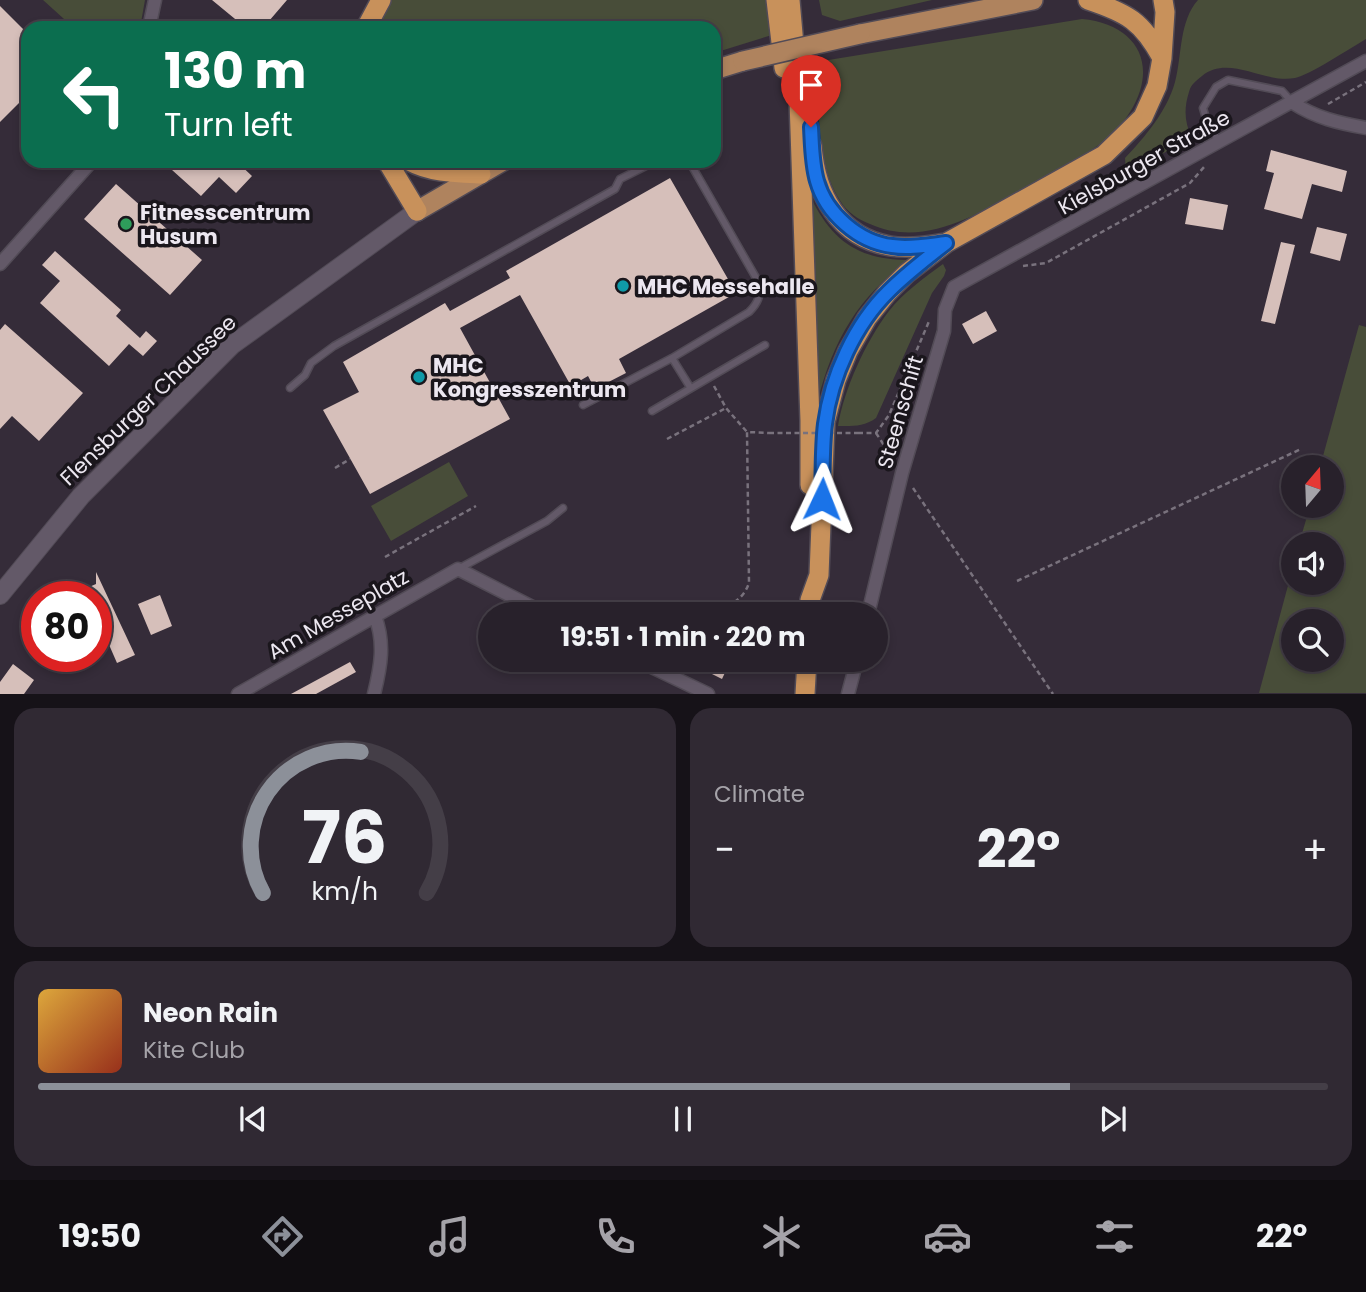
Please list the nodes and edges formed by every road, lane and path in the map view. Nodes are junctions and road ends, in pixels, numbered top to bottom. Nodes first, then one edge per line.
1 (155, 0) edge
2 (381, 0) edge
3 (776, 0) edge
4 (790, 0) edge
5 (1034, 0) edge
6 (1088, 0) edge
7 (1163, 0) edge
8 (150, 21) edge
9 (370, 21) edge
10 (1162, 58) junction
11 (1366, 61) edge
12 (721, 68) edge
13 (797, 72) junction
14 (1366, 82) edge
15 (799, 101) junction
16 (1293, 103) junction
17 (1308, 113) junction
18 (1366, 128) edge
19 (1219, 142) junction
20 (1213, 159) dead end
21 (86, 168) edge
22 (391, 168) edge
23 (424, 168) edge
24 (491, 168) edge
25 (642, 168) edge
26 (693, 168) edge
27 (481, 174) junction
28 (417, 211) junction
29 (946, 243) junction
30 (0, 264) edge
31 (1015, 266) dead end
32 (947, 302) junction
33 (765, 345) dead end
34 (672, 358) junction
35 (709, 377) junction
36 (690, 387) junction
37 (290, 388) dead end
38 (583, 405) dead end
39 (726, 408) junction
40 (652, 411) dead end
41 (747, 432) junction
42 (876, 433) junction
43 (667, 439) dead end
44 (1301, 449) dead end
45 (350, 459) dead end
46 (335, 468) dead end
47 (902, 473) junction
48 (476, 506) dead end
49 (563, 508) dead end
50 (385, 558) dead end
51 (458, 569) junction
52 (1017, 581) dead end
53 (0, 594) edge
54 (523, 602) edge
55 (734, 602) edge
56 (810, 602) edge
57 (811, 602) edge
58 (871, 602) edge
59 (375, 616) junction
60 (663, 672) edge
61 (806, 672) edge
62 (854, 672) edge
63 (238, 694) edge
64 (374, 694) edge
65 (708, 694) edge
66 (804, 694) edge
67 (848, 694) edge
68 (1053, 694) edge

1 - 8 street
2 - 9 highway
3 - 15 highway
4 - 13 highway
5 - 12 main road, bridge
6 - 10 highway
7 - 10 highway
10 - 29 highway
11 - 16 street, Kielsburger Straße
13 - 15 highway
13 - 29 highway
14 - 17 path
15 - 56 highway
16 - 17 street
16 - 19 street, Kielsburger Straße
16 - 19 lane
17 - 18 street
19 - 32 street, Kielsburger Straße
20 - 31 path
21 - 30 street
22 - 28 highway
23 - 27 highway
24 - 27 main road
25 - 37 lane
26 - 34 lane
27 - 28 main road
28 - 53 main road, Flensburger Chaussee
29 - 57 highway
32 - 42 path
32 - 47 street, Steenschift
33 - 35 lane
34 - 36 lane
34 - 38 lane
35 - 36 lane
35 - 39 path
36 - 40 lane
39 - 41 path
39 - 43 path
41 - 42 path, bridge
41 - 55 path
42 - 47 path
44 - 52 path
45 - 46 path
47 - 58 street, Steenschift
47 - 68 path
48 - 50 path
49 - 51 lane
51 - 54 street
51 - 59 street, Am Messeplatz
59 - 63 street, Am Messeplatz
59 - 64 street
60 - 65 street
61 - 66 highway
62 - 67 street

